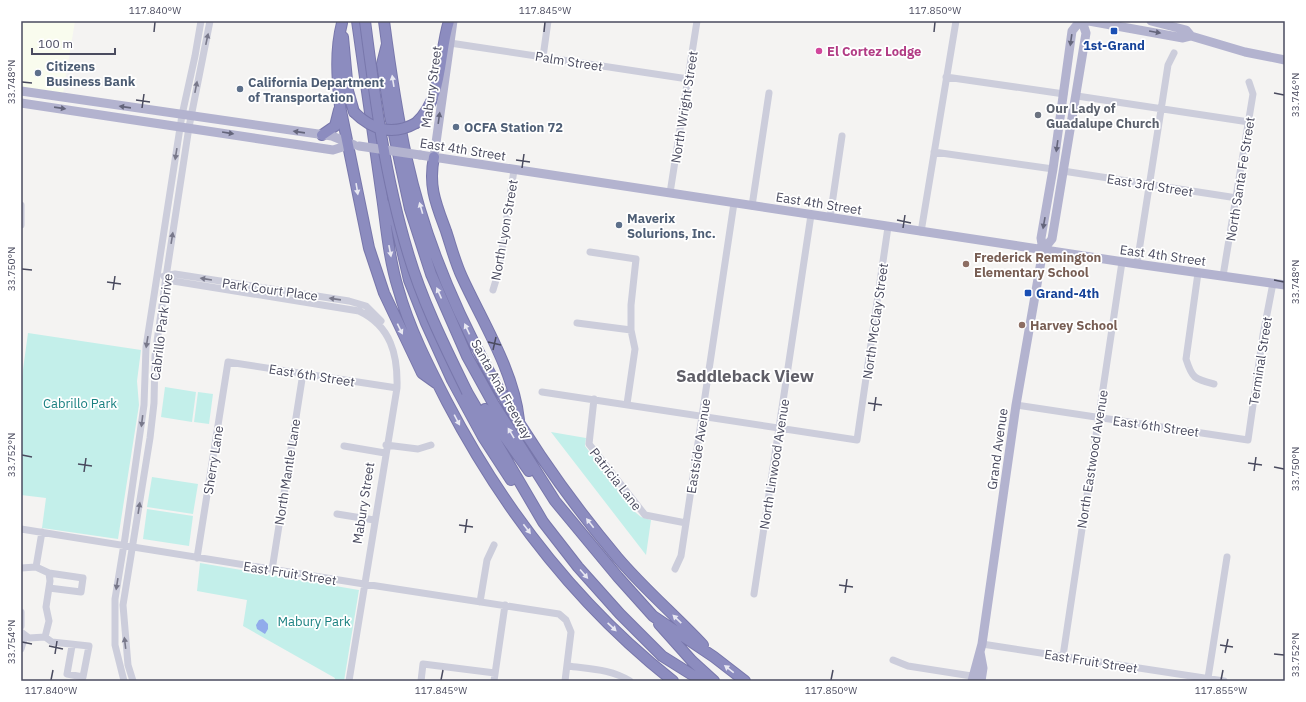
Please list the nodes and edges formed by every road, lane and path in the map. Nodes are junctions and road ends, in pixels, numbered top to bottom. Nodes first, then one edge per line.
1 (201, 21) edge
2 (210, 21) edge
3 (357, 21) edge
4 (365, 21) edge
5 (371, 21) edge
6 (384, 21) edge
7 (449, 21) edge
8 (453, 21) edge
9 (548, 21) edge
10 (697, 21) edge
11 (956, 21) edge
12 (1081, 21) edge
13 (1089, 21) edge
14 (1151, 21) edge
15 (342, 22) edge
16 (1191, 36) junction
17 (450, 43) junction
18 (387, 44) junction
19 (1174, 53) dead end
20 (543, 57) junction
21 (1285, 60) edge
22 (946, 77) junction
23 (688, 78) junction
24 (1249, 82) dead end
25 (21, 91) edge
26 (769, 93) dead end
27 (1064, 94) junction
28 (1077, 96) junction
29 (21, 103) edge
30 (340, 106) junction
31 (1161, 110) junction
32 (186, 116) junction
33 (1249, 122) junction
34 (184, 127) junction
35 (322, 135) junction
36 (842, 136) dead end
37 (354, 146) junction
38 (934, 152) junction
39 (434, 157) junction
40 (1053, 169) junction
41 (514, 170) junction
42 (1063, 171) junction
43 (1150, 185) junction
44 (670, 193) junction
45 (382, 198) junction
46 (1237, 198) junction
47 (734, 203) junction
48 (21, 205) edge
49 (752, 206) junction
50 (812, 215) junction
51 (830, 218) junction
52 (21, 225) edge
53 (888, 227) junction
54 (922, 232) junction
55 (1043, 250) junction
56 (590, 252) dead end
57 (1122, 262) junction
58 (1136, 264) junction
59 (1198, 273) junction
60 (157, 276) junction
61 (1223, 276) junction
62 (166, 277) junction
63 (1273, 283) junction
64 (1285, 285) edge
65 (493, 290) dead end
66 (370, 313) joint
67 (577, 323) dead end
68 (631, 330) junction
69 (228, 362) joint
70 (303, 373) junction
71 (1214, 384) dead end
72 (438, 385) junction
73 (397, 388) junction
74 (470, 390) junction
75 (542, 392) dead end
76 (594, 399) junction
77 (627, 404) junction
78 (1016, 406) junction
79 (703, 416) junction
80 (1098, 417) junction
81 (520, 424) junction
82 (780, 428) junction
83 (140, 436) junction
84 (150, 438) junction
85 (1248, 440) joint
86 (431, 444) dead end
87 (386, 445) junction
88 (344, 446) dead end
89 (385, 453) junction
90 (555, 501) junction
91 (337, 514) dead end
92 (374, 520) junction
93 (543, 522) junction
94 (686, 523) junction
95 (21, 529) edge
96 (42, 532) junction
97 (494, 545) dead end
98 (124, 546) junction
99 (132, 547) junction
100 (1227, 557) dead end
101 (197, 558) junction
102 (36, 567) junction
103 (21, 568) edge
104 (674, 569) dead end
105 (272, 570) junction
106 (49, 573) junction
107 (364, 584) junction
108 (49, 588) junction
109 (754, 594) dead end
110 (480, 602) junction
111 (505, 605) junction
112 (21, 612) edge
113 (653, 616) junction
114 (21, 626) edge
115 (23, 634) edge
116 (45, 638) junction
117 (72, 646) junction
118 (981, 648) junction
119 (21, 649) edge
120 (662, 656) junction
121 (1063, 656) junction
122 (714, 657) junction
123 (893, 660) dead end
124 (568, 666) junction
125 (494, 677) edge
126 (1208, 678) junction
127 (86, 679) edge
128 (977, 679) edge
129 (124, 681) edge
130 (133, 681) edge
131 (349, 681) edge
132 (420, 681) edge
133 (565, 681) edge
134 (630, 681) edge
135 (672, 681) edge
136 (690, 681) edge
137 (702, 681) edge
138 (714, 681) edge
139 (745, 681) edge
140 (1219, 681) edge

1 - 32 street, Cabrillo Park Drive
32 -> 2 street, Cabrillo Park Drive
3 - 45 highway
4 - 74 highway, bridge
5 - 74 highway, bridge
6 - 18 highway, Santa Ana Freeway
7 - 15 highway, bridge
8 - 17 main road, Mabury Street
9 - 20 street
10 - 23 street, North Wright Street
11 - 22 street
12 -> 27 main road, Grand Avenue
12 - 28 main road, Grand Avenue
13 -> 16 main road
14 - 16 main road
15 - 30 highway
16 - 21 main road
17 - 20 street, Palm Street
39 -> 17 main road, Mabury Street
81 -> 18 highway, Santa Ana Freeway
90 -> 18 highway, Santa Ana Freeway
19 - 31 street
20 - 23 street, Palm Street
22 - 27 street
22 - 38 street
23 - 44 street, North Wright Street
24 - 33 street, North Santa Fe Street
32 -> 25 main road, East 4th Street
26 - 49 street
27 -> 40 main road, Grand Avenue
28 - 31 street
28 - 42 main road, Grand Avenue
29 -> 34 main road, East 4th Street
30 - 35 highway
30 - 37 highway
31 - 33 street
31 - 43 street
32 - 34 street, Cabrillo Park Drive
35 -> 32 main road, East 4th Street
33 - 46 street, North Santa Fe Street
34 -> 37 main road, East 4th Street
34 -> 60 street, Cabrillo Park Drive
62 -> 34 street, Cabrillo Park Drive
35 - 37 main road, East 4th Street
36 - 51 street
37 - 39 main road, East 4th Street, bridge
37 -> 72 highway
38 - 40 street
38 - 54 street
39 - 41 main road, East 4th Street
39 - 81 highway
40 -> 55 main road, Grand Avenue
41 - 44 main road, East 4th Street
41 - 65 street, North Lyon Street
42 - 43 street, East 3rd Street
42 - 55 main road, Grand Avenue
43 - 46 street, East 3rd Street
43 - 58 street
44 - 47 main road, East 4th Street
45 -> 72 highway
45 - 93 highway
46 - 61 street, North Santa Fe Street
47 - 49 main road, East 4th Street
47 - 79 street, Eastside Avenue
48 - 52 street
49 - 50 main road, East 4th Street
50 - 51 main road, East 4th Street
50 - 82 street, North Linwood Avenue
51 - 53 main road, East 4th Street
53 - 54 main road, East 4th Street
53 - 82 street, North McClay Street
54 - 55 main road, East 4th Street
55 - 57 main road, East 4th Street
55 - 78 main road, Grand Avenue
56 - 68 street
57 - 58 main road, East 4th Street
57 - 80 street, North Eastwood Avenue
58 - 59 main road, East 4th Street
59 - 61 main road, East 4th Street
59 - 71 street
60 - 62 street, Park Court Place
60 -> 83 street, Cabrillo Park Drive
61 - 63 main road, East 4th Street
62 - 66 street, Park Court Place
62 - 84 street, Cabrillo Park Drive
63 - 64 main road, East 4th Street
63 - 85 street, Terminal Street
66 - 73 street, Mabury Street
67 - 68 street
68 - 77 street
69 - 70 street, East 6th Street
69 - 101 street, Sherry Lane
70 - 73 street, East 6th Street
70 - 105 street, North Mantle Lane
72 -> 135 highway
73 - 87 street, Mabury Street
74 - 90 highway
74 - 93 highway
75 - 76 street
76 - 77 street
76 - 94 street, Patricia Lane
77 - 79 street
78 - 80 street, East 6th Street
78 - 118 main road, Grand Avenue
79 - 82 street
79 - 94 street, Eastside Avenue
80 - 85 street, East 6th Street
80 - 121 street, North Eastwood Avenue
122 -> 81 highway, Santa Ana Freeway
82 - 109 street, North Linwood Avenue
83 - 84 street
83 - 98 street, Cabrillo Park Drive
99 -> 84 street, Cabrillo Park Drive
86 - 87 street
87 - 89 street, Mabury Street
88 - 89 street
89 - 92 street, Mabury Street
90 - 113 highway, Santa Ana Freeway
91 - 92 street
92 - 107 street, Mabury Street
93 -> 120 highway
94 - 104 street, Eastside Avenue
95 - 96 street, East Fruit Street
96 - 98 street, East Fruit Street
96 - 102 street
97 - 110 street
98 - 99 street, East Fruit Street
98 -> 129 street, Cabrillo Park Drive
99 - 101 street, East Fruit Street
130 -> 99 street, Cabrillo Park Drive
100 - 126 street
101 - 105 street, East Fruit Street
102 - 103 street
102 - 106 street
105 - 107 street, East Fruit Street
106 - 108 street
106 - 108 street
107 - 110 street, East Fruit Street
107 - 131 street, Mabury Street
108 - 116 street
110 - 111 street, East Fruit Street
111 - 124 street, East Fruit Street
111 - 125 street
112 - 114 street
113 - 122 highway, Santa Ana Freeway
113 - 138 highway
115 - 116 street
115 - 119 street
116 - 117 street
117 - 127 street
117 - 127 street
118 - 121 street, East Fruit Street
118 - 128 main road, Grand Avenue
120 - 136 highway
120 - 137 highway
121 - 126 street, East Fruit Street
139 -> 122 highway, Santa Ana Freeway
123 - 128 street
124 - 133 street
124 - 134 street
125 - 132 street
126 - 140 street, East Fruit Street

